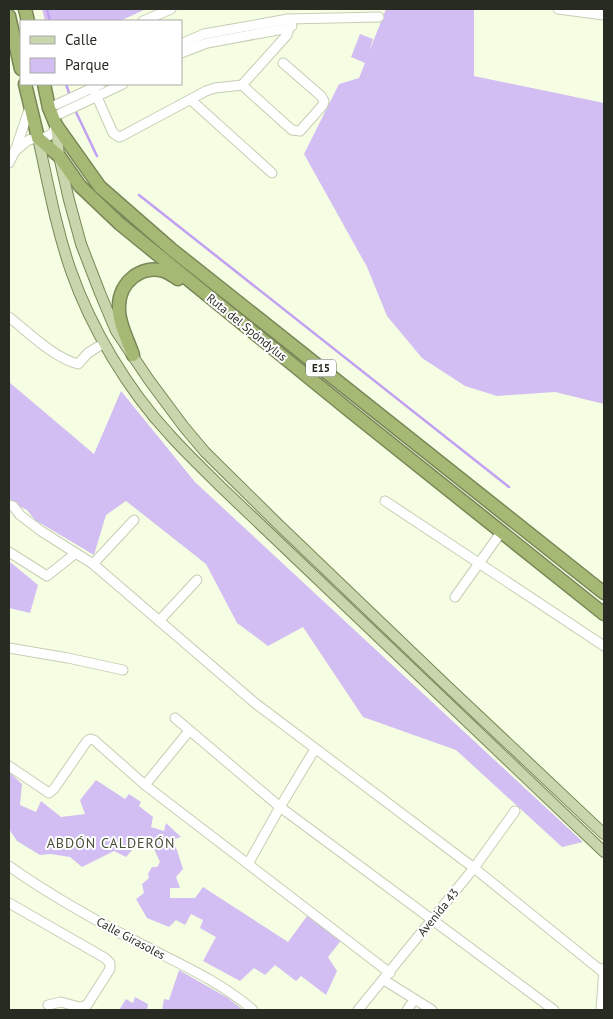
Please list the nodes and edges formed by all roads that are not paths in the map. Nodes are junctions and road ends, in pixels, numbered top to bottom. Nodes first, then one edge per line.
1 (171, 9) edge
2 (558, 9) edge
3 (604, 15) edge
4 (9, 16) edge
5 (379, 17) dead end
6 (145, 20) edge
7 (289, 23) junction
8 (205, 38) junction
9 (12, 44) edge
10 (182, 44) edge
11 (182, 52) edge
12 (283, 63) dead end
13 (20, 66) edge
14 (25, 85) edge
15 (44, 85) edge
16 (121, 85) edge
17 (242, 85) junction
18 (97, 86) edge
19 (97, 97) junction
20 (191, 100) junction
21 (31, 106) junction
22 (53, 117) junction
23 (38, 138) junction
24 (15, 151) junction
25 (59, 156) junction
26 (9, 163) edge
27 (272, 173) dead end
28 (210, 297) junction
29 (9, 317) edge
30 (104, 343) junction
31 (133, 355) junction
32 (385, 501) dead end
33 (9, 505) edge
34 (134, 520) dead end
35 (502, 531) junction
36 (9, 552) edge
37 (76, 553) junction
38 (479, 563) junction
39 (93, 564) junction
40 (197, 580) dead end
41 (604, 593) edge
42 (455, 596) dead end
43 (604, 614) edge
44 (159, 621) junction
45 (604, 646) edge
46 (9, 648) edge
47 (123, 670) dead end
48 (176, 718) dead end
49 (189, 731) junction
50 (315, 749) junction
51 (9, 766) edge
52 (145, 785) junction
53 (280, 807) junction
54 (515, 811) dead end
55 (591, 822) junction
56 (604, 827) edge
57 (604, 834) edge
58 (604, 852) edge
59 (248, 864) junction
60 (9, 866) edge
61 (474, 868) junction
62 (9, 903) edge
63 (432, 919) junction
64 (604, 968) edge
65 (604, 974) edge
66 (387, 976) junction
67 (414, 1000) junction
68 (48, 1005) dead end
69 (253, 1010) edge
70 (358, 1010) edge
71 (406, 1010) edge
72 (432, 1010) edge
73 (554, 1010) edge
74 (601, 1010) edge

1 - 6 street
2 - 3 street
4 - 9 highway
5 - 7 street
7 - 8 street
7 - 17 street
8 - 10 street
8 - 11 street
9 - 13 highway
12 - 17 street
14 - 21 highway
15 - 22 highway, Ruta del Spóndylus / E15
16 - 19 street
17 - 20 street
18 - 19 street
18 - 22 street
19 - 20 street
19 - 22 street
20 - 27 street
21 - 23 highway
21 - 24 street
22 - 23 street
22 - 25 main road
22 - 41 highway, Ruta del Spóndylus / E15
23 - 24 street
23 - 25 highway, Ruta del Spóndylus / E15
23 - 30 main road
24 - 26 street
25 - 28 highway, Ruta del Spóndylus / E15
25 - 31 main road
28 - 31 highway
28 - 35 highway, Ruta del Spóndylus / E15
29 - 30 street
30 - 58 main road
31 - 55 main road
32 - 38 street
33 - 37 street
34 - 39 street
35 - 38 street
35 - 43 highway, Ruta del Spóndylus / E15
36 - 37 street
37 - 39 street
38 - 42 street
38 - 45 street
39 - 44 street
40 - 44 street
44 - 50 street
46 - 47 street
48 - 49 street
49 - 52 street
49 - 53 street
50 - 53 street
50 - 61 street
51 - 52 street
52 - 59 street
53 - 59 street
53 - 63 street
54 - 61 street, Avenida 43
55 - 56 street
55 - 57 main road
59 - 66 street
60 - 69 street, Calle Girasoles
61 - 63 street, Avenida 43
61 - 65 street
62 - 68 street
63 - 66 street, Avenida 43
63 - 73 street
64 - 65 street
65 - 74 street
66 - 67 street
66 - 70 street, Avenida 43
67 - 71 street
67 - 72 street

